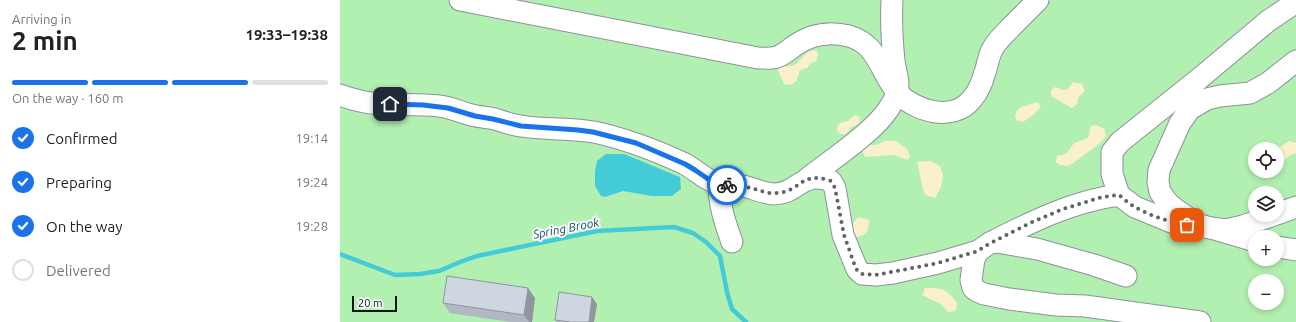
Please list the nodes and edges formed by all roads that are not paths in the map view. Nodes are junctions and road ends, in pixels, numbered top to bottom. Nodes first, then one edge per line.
1 (460, 0) edge
2 (892, 0) edge
3 (1038, 0) edge
4 (1296, 2) edge
5 (1296, 61) edge
6 (896, 91) junction
7 (340, 95) edge
8 (806, 179) junction
9 (719, 184) junction
10 (1119, 195) junction
11 (1296, 208) edge
12 (1284, 212) edge
13 (1254, 222) edge
14 (1212, 228) junction
15 (1248, 239) edge
16 (732, 242) dead end
17 (984, 247) junction
18 (1284, 248) edge
19 (1296, 250) edge
20 (1126, 276) dead end
21 (1200, 322) edge

1 - 6 lane
2 - 6 lane
3 - 6 lane
4 - 10 lane
5 - 14 lane
6 - 8 lane
7 - 9 lane
8 - 9 lane
8 - 17 lane
9 - 16 lane
10 - 14 lane
10 - 17 lane
11 - 12 lane
13 - 14 lane
14 - 15 lane
17 - 20 lane
17 - 21 lane
18 - 19 lane

